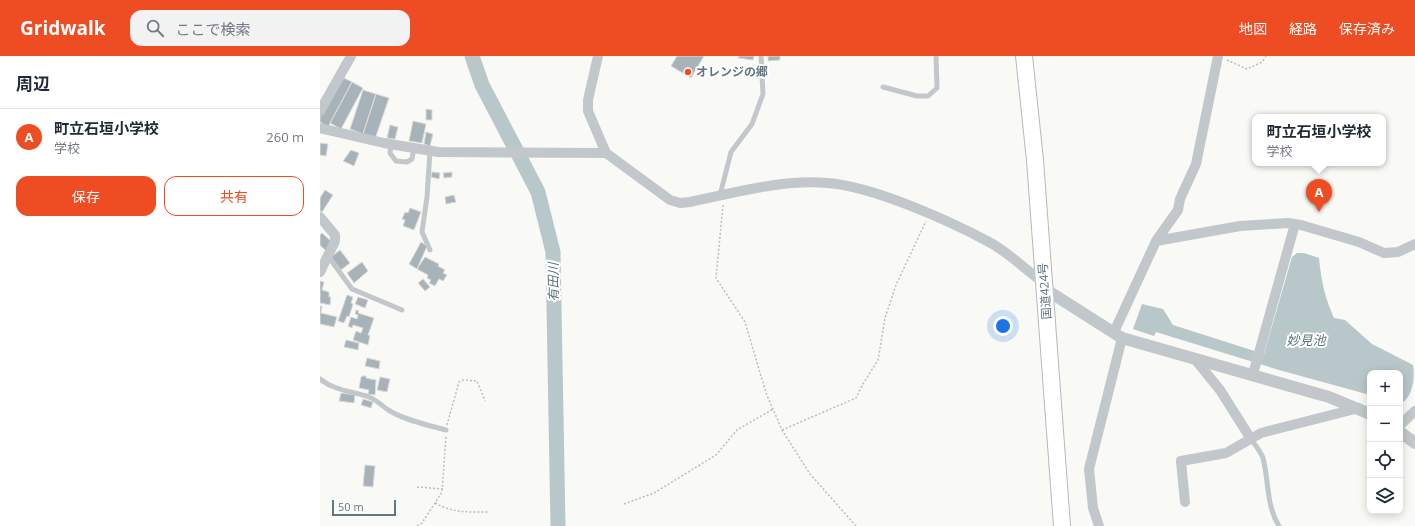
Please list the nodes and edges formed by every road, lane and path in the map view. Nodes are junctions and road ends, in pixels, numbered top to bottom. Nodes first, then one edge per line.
1 (351, 56) edge
2 (598, 56) edge
3 (761, 56) edge
4 (936, 56) edge
5 (1024, 56) edge
6 (1266, 56) edge
7 (1221, 57) edge
8 (884, 87) dead end
9 (320, 111) edge
10 (320, 128) edge
11 (391, 144) junction
12 (414, 148) junction
13 (430, 151) junction
14 (606, 153) junction
15 (720, 196) junction
16 (930, 214) junction
17 (320, 218) edge
18 (1295, 224) junction
19 (1156, 241) junction
20 (1415, 244) edge
21 (430, 250) dead end
22 (328, 256) junction
23 (320, 272) edge
24 (1045, 286) junction
25 (402, 310) dead end
26 (1118, 335) junction
27 (1194, 358) junction
28 (1253, 374) junction
29 (320, 379) edge
30 (485, 401) dead end
31 (1359, 408) junction
32 (773, 409) junction
33 (1415, 411) edge
34 (1367, 412) edge
35 (1403, 422) edge
36 (446, 430) junction
37 (782, 430) junction
38 (1403, 434) edge
39 (1251, 439) junction
40 (1415, 443) edge
41 (417, 487) dead end
42 (443, 489) junction
43 (1185, 502) dead end
44 (435, 503) junction
45 (624, 504) dead end
46 (488, 512) dead end
47 (417, 526) edge
48 (856, 526) edge
49 (1062, 526) edge
50 (1099, 526) edge
51 (1279, 526) edge

1 - 9 street
2 - 14 street
3 - 15 lane
4 - 8 lane
5 - 24 highway, 国道424号
6 - 7 path
7 - 19 street
10 - 11 street
11 - 12 street
11 - 12 lane
12 - 13 street
13 - 14 street
13 - 21 lane
14 - 15 street
15 - 16 street
15 - 32 path
16 - 24 street
16 - 37 path
17 - 22 street
18 - 19 street
18 - 20 street
18 - 28 street
19 - 26 street
22 - 23 street
22 - 25 lane
24 - 26 street
24 - 49 highway, 国道424号
26 - 27 street
26 - 50 street
27 - 28 street
27 - 39 street
28 - 31 street
29 - 36 lane
30 - 36 path
31 - 34 street
31 - 39 street
32 - 37 path
32 - 45 path
33 - 35 street
36 - 42 path
37 - 48 path
38 - 40 street
39 - 43 street
39 - 51 lane
41 - 42 path
42 - 44 path
44 - 46 path
44 - 47 path

